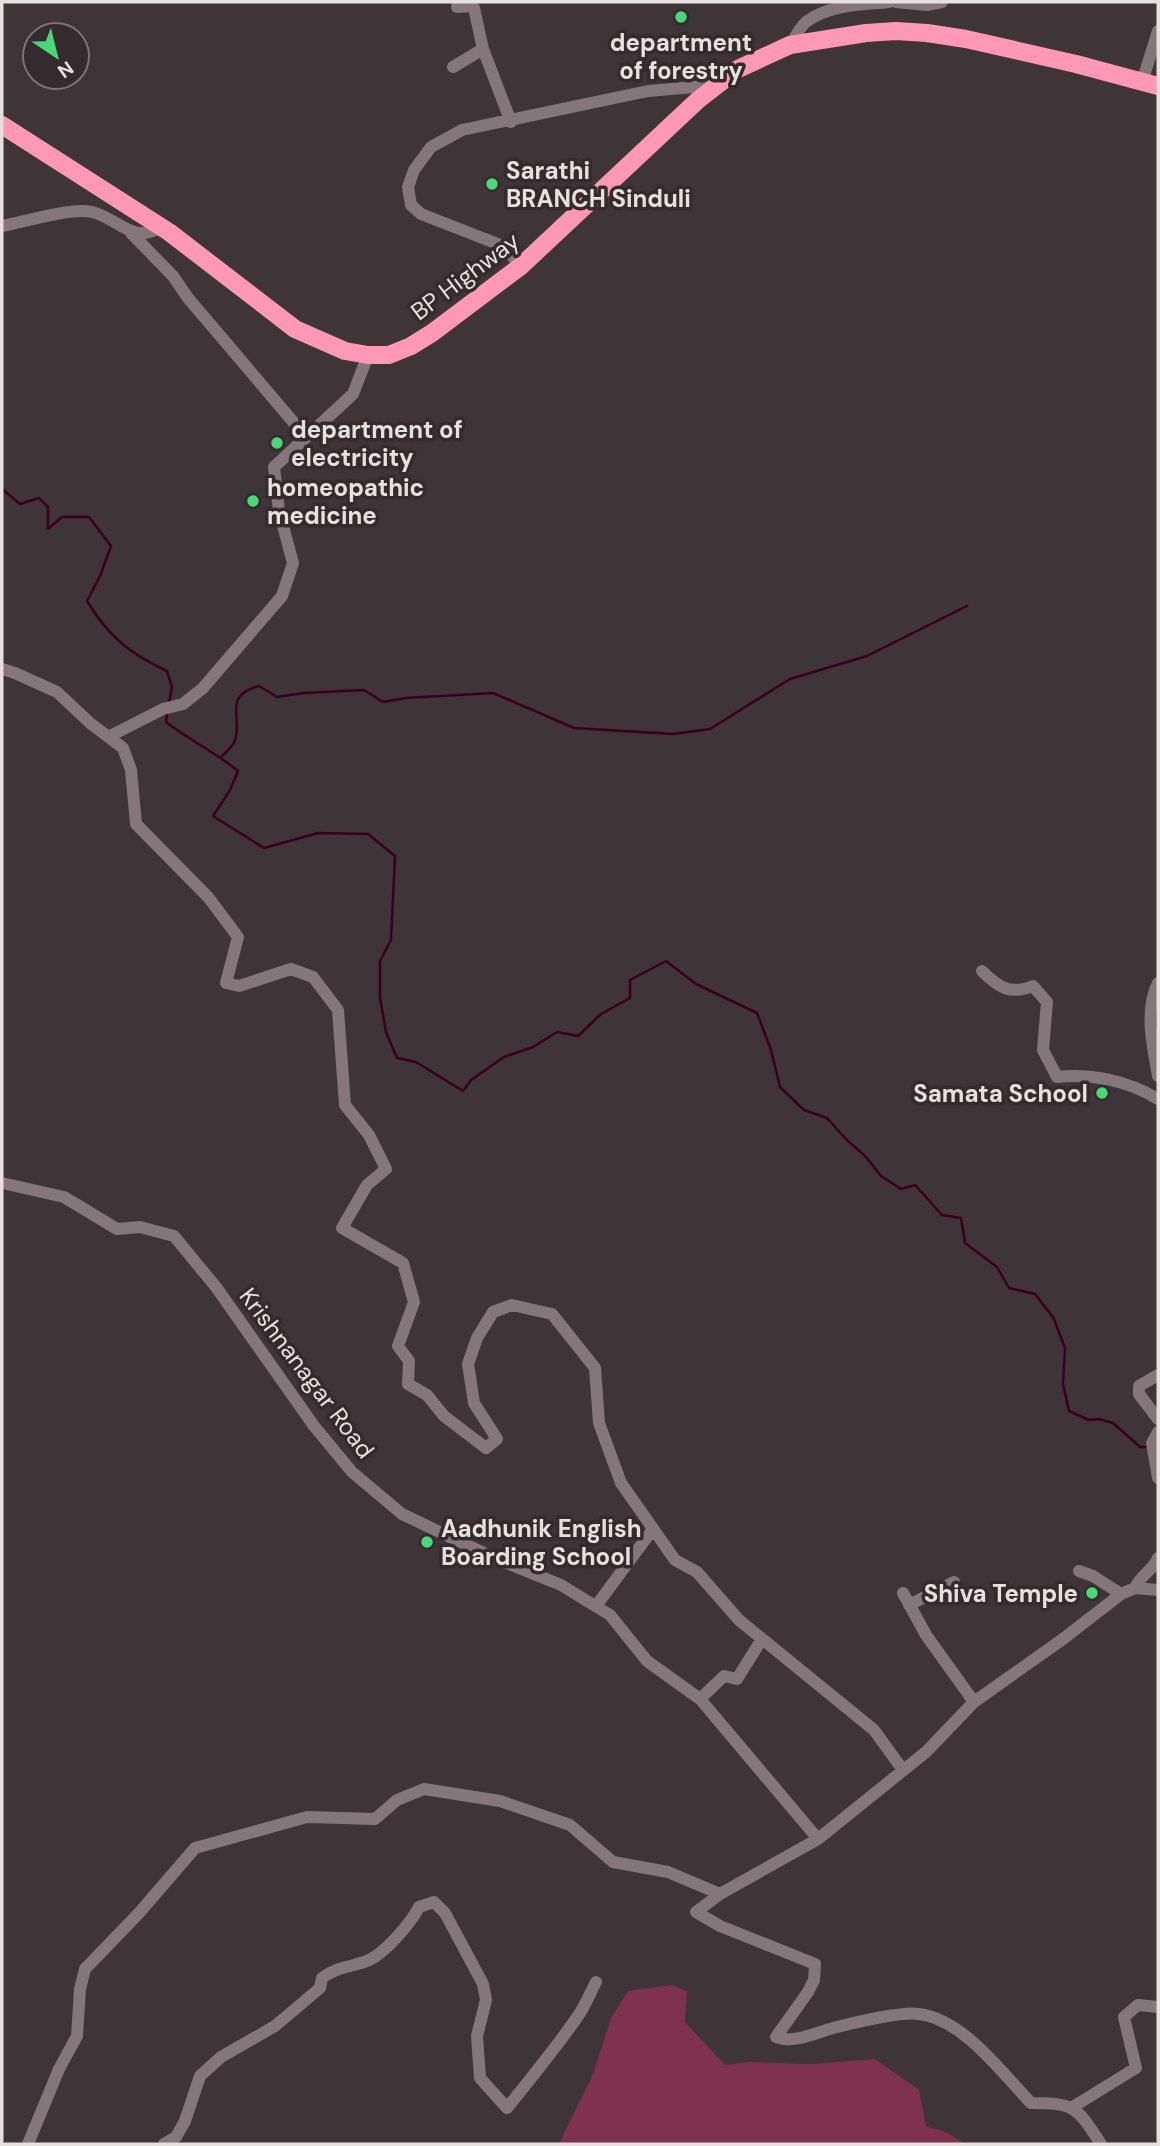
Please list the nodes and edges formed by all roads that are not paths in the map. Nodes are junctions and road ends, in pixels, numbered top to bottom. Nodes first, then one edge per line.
1 (889, 2) edge
2 (896, 2) edge
3 (943, 2) edge
4 (457, 7) dead end
5 (1158, 31) edge
6 (790, 45) junction
7 (483, 49) junction
8 (453, 67) dead end
9 (1150, 84) edge
10 (717, 85) junction
11 (511, 122) junction
12 (2, 125) edge
13 (2, 226) edge
14 (161, 227) junction
15 (131, 233) junction
16 (521, 266) junction
17 (368, 355) junction
18 (306, 437) junction
19 (2, 669) edge
20 (108, 737) junction
21 (982, 971) dead end
22 (1158, 983) edge
23 (1158, 1076) edge
24 (1158, 1099) edge
25 (2, 1183) edge
26 (1158, 1375) edge
27 (1158, 1419) edge
28 (1158, 1432) edge
29 (1158, 1478) edge
30 (653, 1529) junction
31 (1158, 1558) edge
32 (1079, 1571) dead end
33 (954, 1582) dead end
34 (1135, 1588) junction
35 (1158, 1590) edge
36 (1121, 1594) junction
37 (596, 1606) junction
38 (762, 1639) junction
39 (700, 1699) junction
40 (974, 1702) junction
41 (903, 1770) junction
42 (818, 1839) junction
43 (720, 1894) junction
44 (596, 1982) dead end
45 (1158, 2007) edge
46 (1071, 2108) junction
47 (28, 2144) edge
48 (164, 2144) edge
49 (1101, 2144) edge

1 - 6 street
2 - 3 street
4 - 7 street
5 - 9 street
6 - 9 highway, BP Highway
6 - 10 highway, BP Highway
7 - 8 street
7 - 11 street
10 - 11 street
10 - 16 highway, BP Highway
11 - 16 street
12 - 14 highway, BP Highway
13 - 15 street
14 - 15 street
14 - 17 highway, BP Highway
15 - 18 street
16 - 17 highway, BP Highway
17 - 18 street
18 - 20 street
19 - 20 street
20 - 30 street
21 - 24 street
22 - 23 street
25 - 37 street, Krishnanagar Road
26 - 27 street
28 - 29 street
30 - 37 street
30 - 38 street
31 - 34 street
32 - 36 street
33 - 40 street
34 - 35 street
34 - 36 street
36 - 40 street
37 - 39 street, Krishnanagar Road
38 - 39 street
38 - 41 street
39 - 42 street, Krishnanagar Road
40 - 41 street
41 - 42 street
42 - 43 street
43 - 46 street
43 - 47 street
44 - 48 street
45 - 46 street
46 - 49 street

